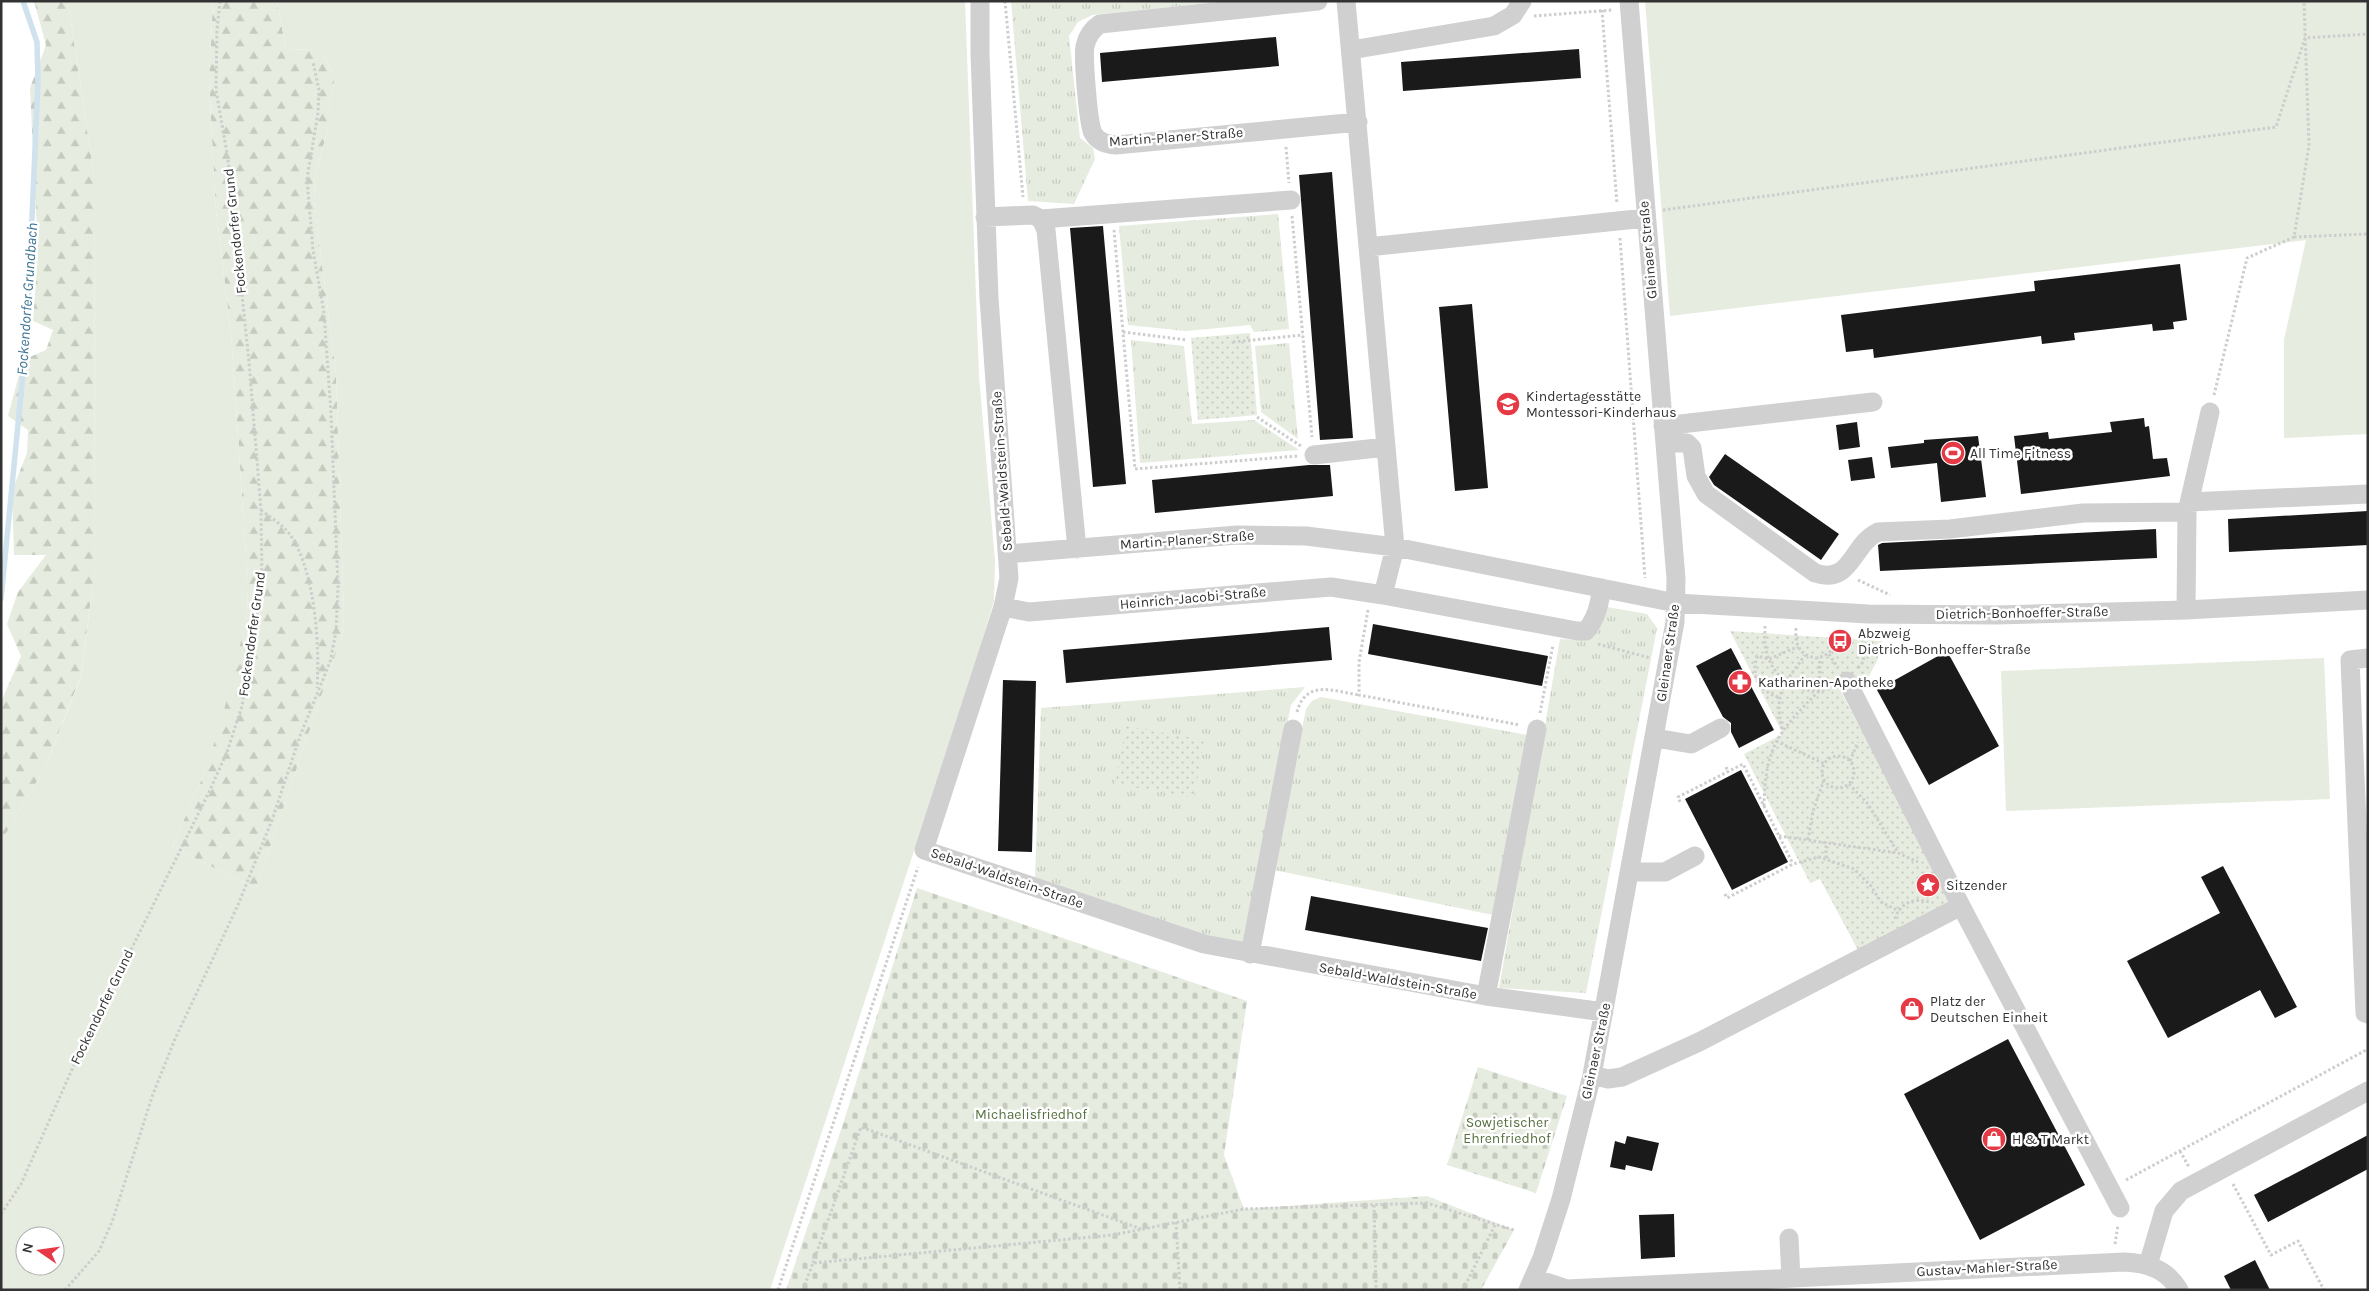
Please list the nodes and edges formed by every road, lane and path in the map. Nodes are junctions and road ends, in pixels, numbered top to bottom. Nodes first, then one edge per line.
1 (220, 1) edge
2 (980, 1) edge
3 (1005, 1) edge
4 (1318, 1) edge
5 (1346, 1) edge
6 (2304, 1) edge
7 (1520, 5) edge
8 (1629, 5) edge
9 (1602, 10) junction
10 (2368, 34) edge
11 (2305, 38) junction
12 (1351, 50) junction
13 (313, 62) dead end
14 (1358, 122) junction
15 (1284, 129) junction
16 (1291, 200) junction
17 (1112, 213) junction
18 (985, 217) junction
19 (1033, 217) junction
20 (1646, 218) junction
21 (1619, 221) junction
22 (2368, 234) edge
23 (2294, 237) junction
24 (1368, 247) junction
25 (1123, 332) junction
26 (1303, 335) junction
27 (1188, 340) dead end
28 (1233, 342) dead end
29 (1873, 402) dead end
30 (2210, 412) joint
31 (1257, 417) dead end
32 (1664, 435) junction
33 (1386, 447) junction
34 (1314, 455) junction
35 (2368, 494) edge
36 (2188, 507) junction
37 (261, 510) junction
38 (1395, 547) junction
39 (1077, 549) junction
40 (1008, 554) junction
41 (1638, 581) dead end
42 (1602, 588) junction
43 (1377, 594) junction
44 (2368, 600) edge
45 (1676, 603) junction
46 (1003, 607) junction
47 (1766, 608) junction
48 (1797, 610) junction
49 (2186, 610) junction
50 (1838, 612) junction
51 (1868, 614) junction
52 (1556, 627) junction
53 (1586, 631) junction
54 (1797, 647) junction
55 (1805, 655) junction
56 (1820, 658) junction
57 (2368, 658) edge
58 (1769, 660) junction
59 (1669, 663) junction
60 (1847, 681) junction
61 (1786, 682) junction
62 (316, 691) junction
63 (1819, 691) junction
64 (1359, 695) junction
65 (1778, 696) junction
66 (1538, 728) junction
67 (1721, 728) dead end
68 (1293, 729) joint
69 (1782, 730) junction
70 (1655, 738) junction
71 (1776, 741) junction
72 (1825, 764) junction
73 (1726, 767) dead end
74 (1728, 772) junction
75 (1824, 780) junction
76 (1849, 784) junction
77 (1680, 802) dead end
78 (1764, 807) junction
79 (1779, 836) junction
80 (1808, 840) junction
81 (1826, 842) junction
82 (924, 850) junction
83 (1898, 853) junction
84 (1695, 856) dead end
85 (1826, 858) junction
86 (1793, 864) junction
87 (1631, 872) junction
88 (1946, 876) junction
89 (1725, 894) dead end
90 (1962, 906) junction
91 (1899, 911) dead end
92 (1250, 954) junction
93 (1486, 996) junction
94 (1604, 1012) junction
95 (2368, 1014) edge
96 (2368, 1049) edge
97 (1592, 1075) junction
98 (2368, 1091) edge
99 (2180, 1151) junction
100 (2185, 1160) dead end
101 (2224, 1168) junction
102 (2110, 1189) junction
103 (1374, 1205) junction
104 (2120, 1208) joint
105 (1, 1214) edge
106 (1176, 1222) junction
107 (1495, 1224) junction
108 (1141, 1229) junction
109 (1514, 1230) dead end
110 (1789, 1238) dead end
111 (2112, 1262) junction
112 (813, 1263) junction
113 (2148, 1265) junction
114 (1791, 1278) junction
115 (1531, 1284) edge
116 (65, 1290) edge
117 (778, 1290) edge
118 (804, 1290) edge
119 (1180, 1290) edge
120 (1376, 1290) edge
121 (1463, 1290) edge
122 (2179, 1290) edge
123 (2324, 1290) edge

1 - 37 path, Fockendorfer Grund
2 - 18 street, Sebald-Waldstein-Straße
3 - 19 path
4 - 15 street, Martin-Planer-Straße
5 - 12 street
6 - 11 path
7 - 9 path
7 - 12 street
8 - 9 path
8 - 20 street, Gleinaer Straße
9 - 21 path
10 - 11 path
11 - 20 path
11 - 23 path
12 - 14 street
13 - 62 path
14 - 15 street, Martin-Planer-Straße
14 - 24 street
15 - 16 path
16 - 17 street
16 - 26 path
17 - 19 street
17 - 25 path
18 - 19 street
18 - 40 street, Sebald-Waldstein-Straße
19 - 39 street
20 - 21 street
20 - 32 street, Gleinaer Straße
21 - 24 street
21 - 41 path
22 - 23 path
23 - 30 path
24 - 33 street
25 - 27 path
25 - 34 path
26 - 28 path
26 - 34 path
29 - 32 street
30 - 36 street
31 - 34 path
32 - 36 street
32 - 45 street, Gleinaer Straße
33 - 34 street
33 - 38 street
35 - 36 street
36 - 49 street
37 - 62 path
37 - 105 path, Fockendorfer Grund
38 - 39 street, Martin-Planer-Straße
38 - 42 street, Martin-Planer-Straße
38 - 43 street
39 - 40 street, Martin-Planer-Straße
40 - 46 street, Sebald-Waldstein-Straße
42 - 45 street, Martin-Planer-Straße
42 - 53 street
43 - 46 street, Heinrich-Jacobi-Straße
43 - 52 street, Heinrich-Jacobi-Straße
43 - 64 path
44 - 49 street, Dietrich-Bonhoeffer-Straße
45 - 47 street, Dietrich-Bonhoeffer-Straße
45 - 59 street, Gleinaer Straße
46 - 82 street, Sebald-Waldstein-Straße
47 - 48 street, Dietrich-Bonhoeffer-Straße
47 - 58 path
48 - 50 street, Dietrich-Bonhoeffer-Straße
48 - 54 path
49 - 51 street, Dietrich-Bonhoeffer-Straße
50 - 51 street, Dietrich-Bonhoeffer-Straße
50 - 56 path
51 - 60 path
52 - 53 street, Heinrich-Jacobi-Straße
52 - 66 path
53 - 59 path
54 - 55 path
54 - 58 path
55 - 56 path
55 - 61 path
56 - 63 path
57 - 95 street
58 - 61 path
58 - 65 path
59 - 70 street, Gleinaer Straße
60 - 63 path
60 - 88 street
61 - 63 path
61 - 65 path
62 - 116 path
63 - 69 path
64 - 66 path
64 - 68 path
65 - 69 path
66 - 93 street
67 - 70 street
68 - 92 street
69 - 71 path
70 - 87 street, Gleinaer Straße
71 - 72 path
71 - 78 path
72 - 75 path
72 - 76 path
73 - 74 path
74 - 77 path
74 - 78 path
75 - 76 path
75 - 80 path
76 - 83 path
78 - 79 path
79 - 80 path
79 - 86 path
80 - 81 path
81 - 83 path
81 - 85 path
82 - 92 street, Sebald-Waldstein-Straße
82 - 117 path
83 - 88 path
84 - 87 street
85 - 86 path
85 - 91 path
86 - 89 path
87 - 94 street, Gleinaer Straße
88 - 90 street
90 - 97 street
90 - 102 street
92 - 93 street, Sebald-Waldstein-Straße
93 - 94 street, Sebald-Waldstein-Straße
94 - 97 street, Gleinaer Straße
96 - 99 path
97 - 115 street, Gleinaer Straße
98 - 101 street
99 - 100 path
99 - 102 path
101 - 113 street
101 - 123 path
102 - 104 street
103 - 106 path
103 - 107 path
103 - 120 path
104 - 111 path
106 - 108 path
106 - 119 path
107 - 109 path
107 - 121 path
108 - 112 path
108 - 112 path
110 - 114 street
111 - 113 street, Gustav-Mahler-Straße
111 - 114 street, Gustav-Mahler-Straße
112 - 118 path
113 - 122 street
114 - 115 street, Gustav-Mahler-Straße

